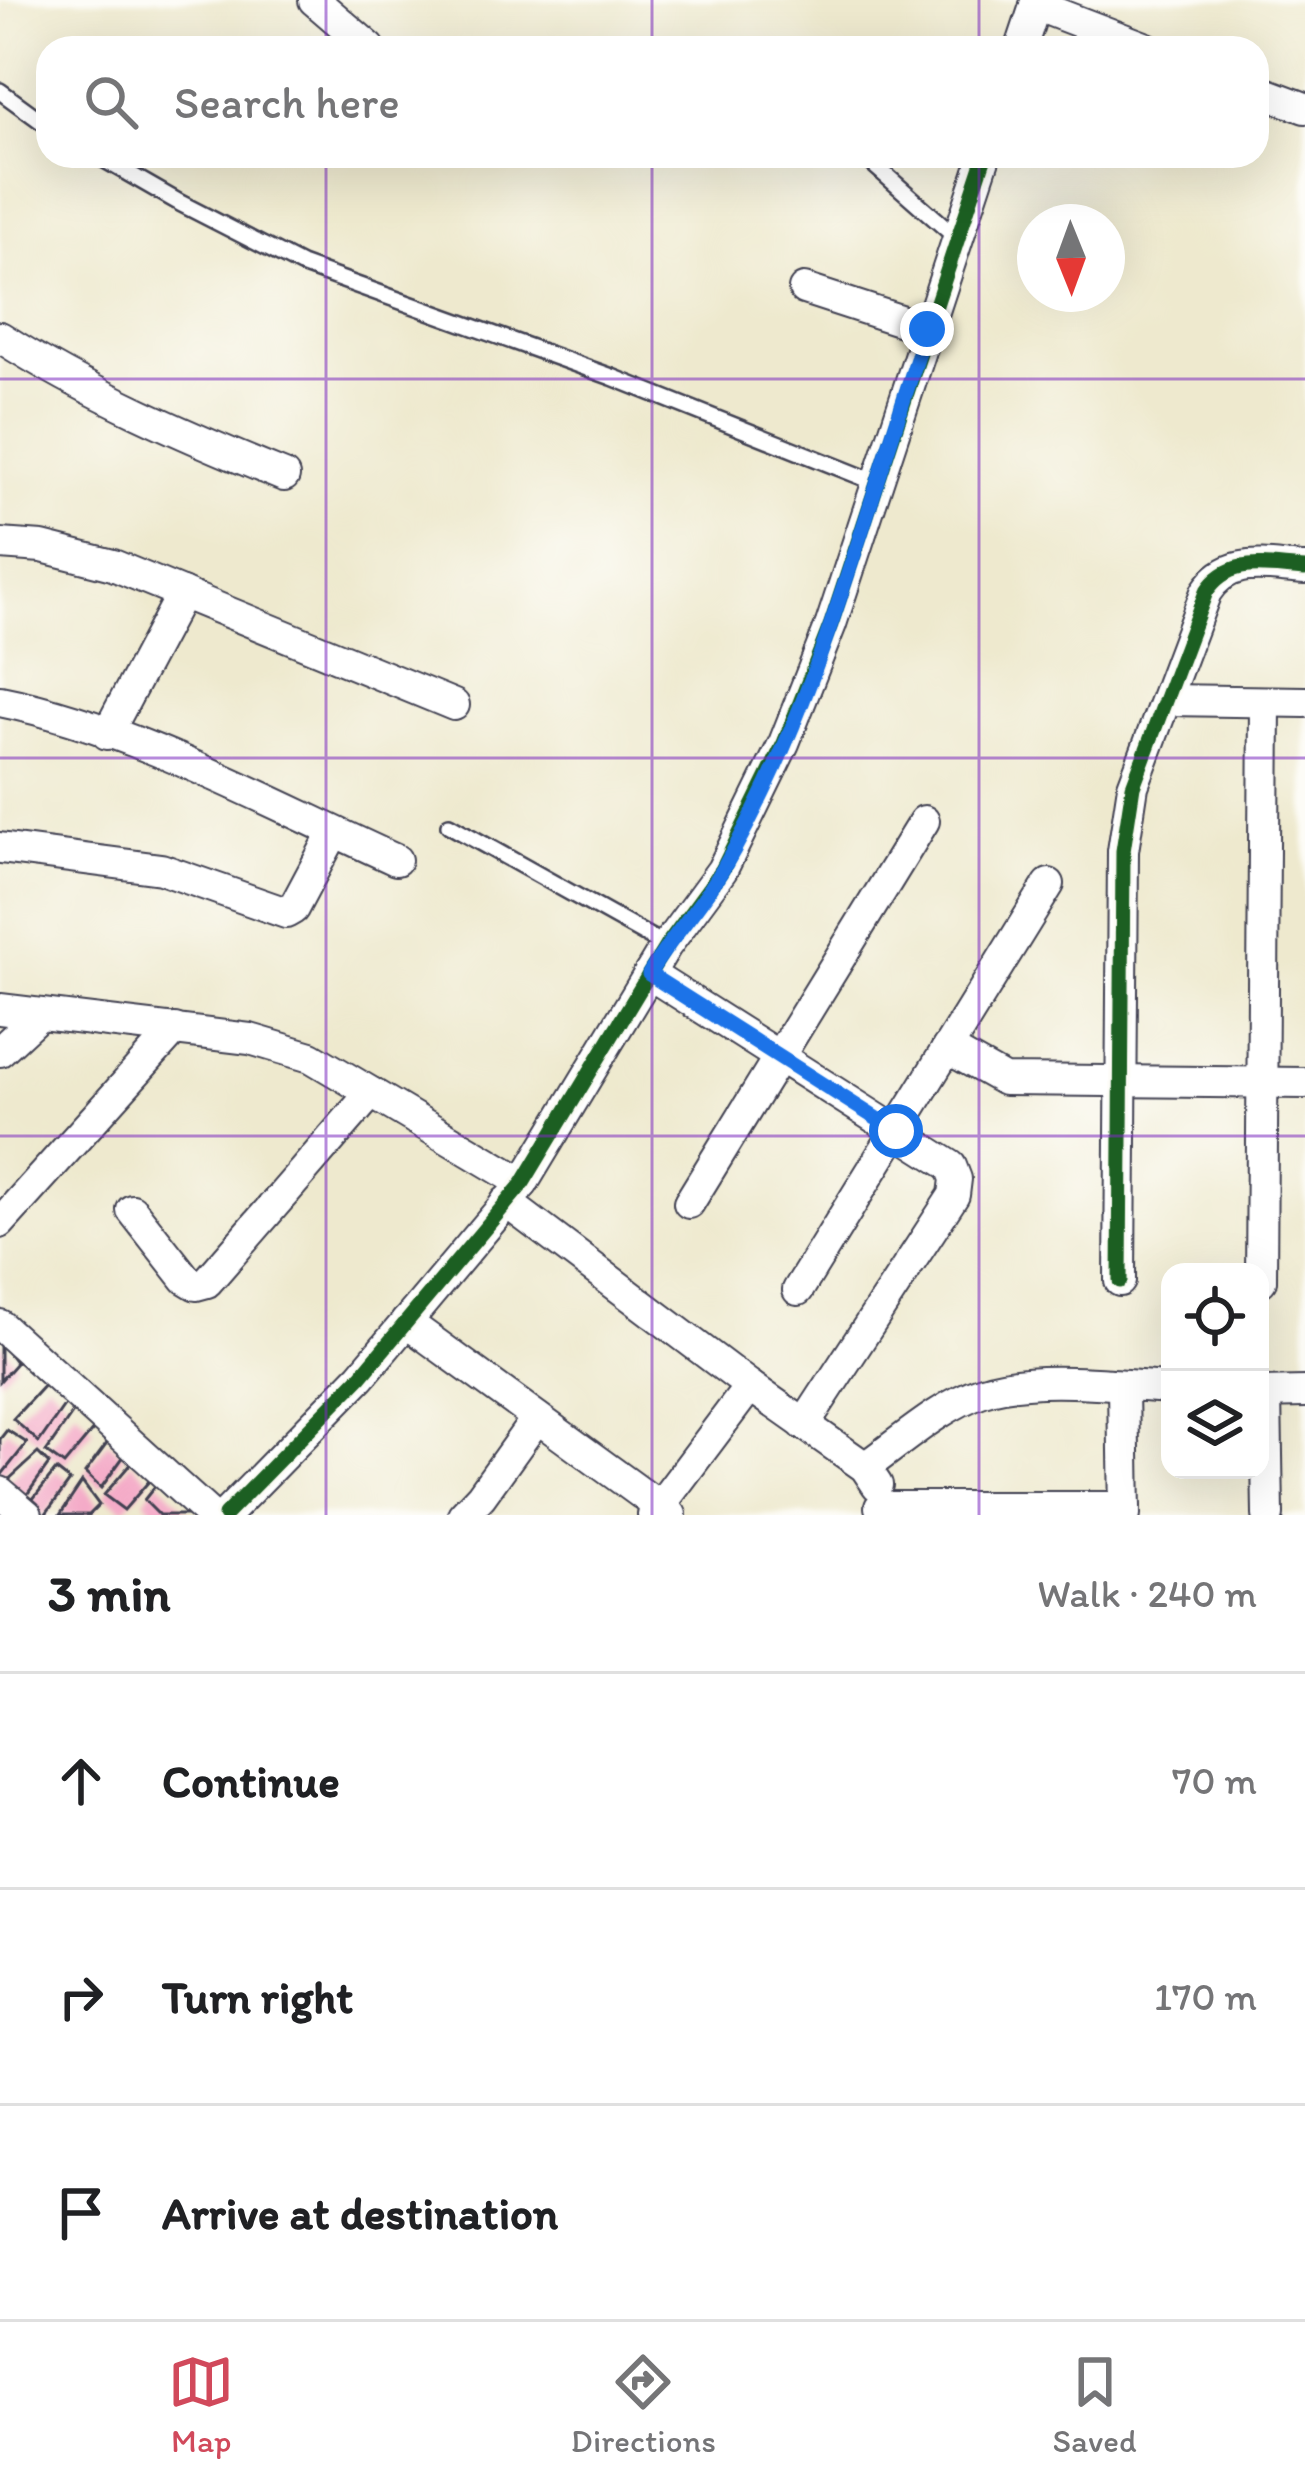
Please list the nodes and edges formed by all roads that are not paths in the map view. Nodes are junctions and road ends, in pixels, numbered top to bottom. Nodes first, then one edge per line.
1 (314, 0) edge
2 (1036, 3) edge
3 (356, 36) edge
4 (1025, 36) edge
5 (1117, 36) edge
6 (0, 91) edge
7 (1269, 94) edge
8 (1305, 108) edge
9 (36, 117) edge
10 (119, 168) edge
11 (878, 168) edge
12 (981, 168) edge
13 (958, 238) junction
14 (804, 290) dead end
15 (927, 329) junction
16 (0, 337) edge
17 (284, 476) dead end
18 (874, 482) junction
19 (0, 544) edge
20 (1305, 569) edge
21 (182, 593) junction
22 (1166, 700) junction
23 (0, 701) edge
24 (1265, 702) junction
25 (1305, 702) edge
26 (454, 705) dead end
27 (107, 734) junction
28 (924, 820) dead end
29 (449, 825) dead end
30 (334, 832) junction
31 (0, 848) edge
32 (396, 860) dead end
33 (1049, 884) dead end
34 (666, 946) junction
35 (649, 974) junction
36 (0, 1009) edge
37 (40, 1014) junction
38 (176, 1029) junction
39 (947, 1048) junction
40 (0, 1051) edge
41 (781, 1054) junction
42 (1120, 1079) junction
43 (1262, 1083) junction
44 (1305, 1083) edge
45 (371, 1094) junction
46 (896, 1131) junction
47 (515, 1192) junction
48 (689, 1203) dead end
49 (132, 1210) dead end
50 (0, 1222) edge
51 (1261, 1263) edge
52 (1120, 1281) dead end
53 (798, 1290) dead end
54 (406, 1322) junction
55 (0, 1325) edge
56 (750, 1386) junction
57 (1123, 1386) junction
58 (1161, 1388) edge
59 (1305, 1392) edge
60 (1269, 1393) edge
61 (537, 1418) junction
62 (804, 1425) junction
63 (865, 1467) junction
64 (1267, 1479) edge
65 (0, 1492) edge
66 (880, 1511) edge
67 (1125, 1511) edge
68 (661, 1512) edge
69 (27, 1515) edge
70 (210, 1515) edge
71 (225, 1515) edge
72 (463, 1515) edge
73 (1268, 1515) edge

1 - 3 street
2 - 4 street
2 - 5 street
6 - 9 lane
7 - 8 street
10 - 18 lane
11 - 13 lane
12 - 13 street
13 - 15 street
14 - 15 street
15 - 18 street
16 - 17 street
18 - 34 street
19 - 21 street
20 - 22 street
21 - 26 street
21 - 27 street
22 - 24 street
22 - 42 street
23 - 27 street
24 - 25 street
24 - 43 street
27 - 30 street
28 - 41 street
29 - 34 lane
30 - 31 street
30 - 32 street
33 - 39 street
34 - 35 street
35 - 41 street
35 - 47 street
36 - 37 street
37 - 38 street
37 - 40 street
38 - 45 street
38 - 50 street
39 - 42 street
39 - 46 street
41 - 46 street
41 - 48 street
42 - 43 street
42 - 52 street
43 - 44 street
43 - 51 street
45 - 47 street
45 - 49 street
46 - 53 street
46 - 62 street
47 - 54 street
47 - 56 street
54 - 61 street
54 - 71 street
55 - 70 street
56 - 62 street
56 - 68 street
57 - 58 street
57 - 63 street
57 - 67 street
59 - 60 street
61 - 68 street
61 - 72 street
62 - 63 street
63 - 66 street
64 - 73 street
65 - 69 street
66 - 67 street

